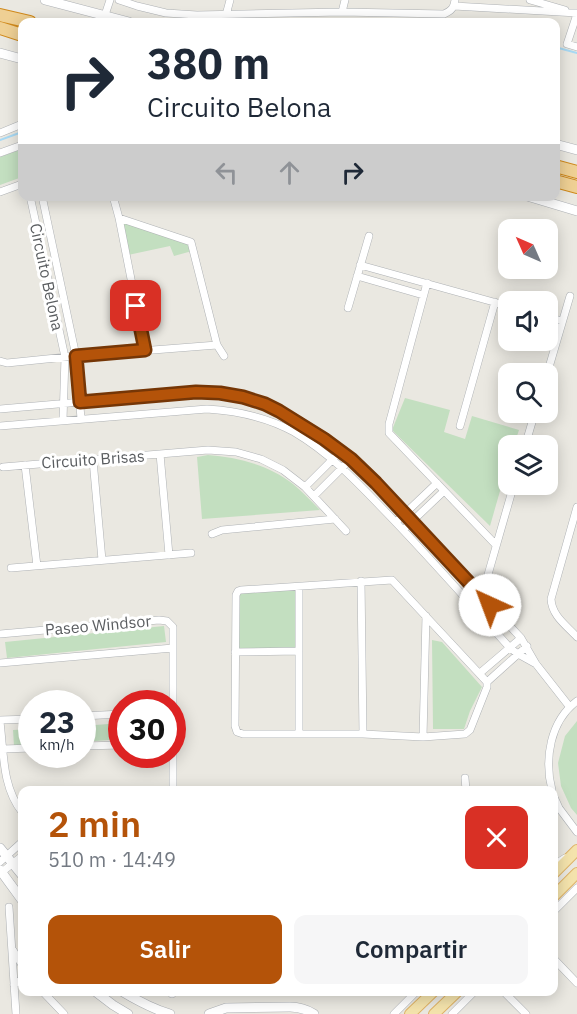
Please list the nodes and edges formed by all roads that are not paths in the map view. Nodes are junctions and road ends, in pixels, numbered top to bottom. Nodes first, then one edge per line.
1 (45, 0) edge
2 (110, 0) edge
3 (119, 0) edge
4 (230, 0) edge
5 (345, 0) edge
6 (530, 0) edge
7 (455, 3) edge
8 (342, 12) junction
9 (577, 13) edge
10 (0, 15) edge
11 (105, 15) junction
12 (226, 15) junction
13 (115, 18) edge
14 (18, 19) edge
15 (0, 28) edge
16 (18, 34) edge
17 (577, 48) edge
18 (0, 53) edge
19 (18, 58) edge
20 (18, 126) edge
21 (0, 133) edge
22 (560, 145) edge
23 (18, 146) edge
24 (577, 150) edge
25 (0, 153) edge
26 (560, 167) edge
27 (577, 172) edge
28 (560, 182) edge
29 (18, 185) edge
30 (577, 187) edge
31 (0, 192) edge
32 (31, 201) edge
33 (43, 201) edge
34 (114, 201) edge
35 (544, 201) edge
36 (577, 211) edge
37 (119, 218) junction
38 (369, 236) dead end
39 (360, 265) junction
40 (357, 276) junction
41 (427, 283) junction
42 (423, 296) junction
43 (570, 296) dead end
44 (495, 302) junction
45 (498, 303) edge
46 (348, 308) dead end
47 (558, 320) edge
48 (562, 321) junction
49 (216, 345) junction
50 (145, 350) junction
51 (76, 356) junction
52 (224, 356) dead end
53 (65, 357) junction
54 (0, 361) edge
55 (550, 363) edge
56 (80, 402) junction
57 (63, 404) junction
58 (0, 409) edge
59 (81, 419) junction
60 (63, 420) junction
61 (0, 426) edge
62 (460, 426) dead end
63 (341, 451) junction
64 (160, 454) junction
65 (333, 459) junction
66 (351, 459) junction
67 (93, 460) junction
68 (25, 465) junction
69 (3, 467) dead end
70 (342, 468) junction
71 (437, 483) junction
72 (305, 487) junction
73 (444, 491) junction
74 (511, 495) edge
75 (314, 496) junction
76 (577, 507) edge
77 (405, 513) junction
78 (335, 519) junction
79 (396, 522) junction
80 (412, 522) junction
81 (403, 530) junction
82 (346, 531) dead end
83 (212, 534) dead end
84 (496, 545) junction
85 (190, 553) dead end
86 (169, 555) junction
87 (102, 560) junction
88 (37, 566) junction
89 (11, 568) dead end
90 (362, 581) junction
91 (485, 585) dead end
92 (299, 587) junction
93 (426, 616) junction
94 (577, 624) edge
95 (571, 630) junction
96 (0, 634) edge
97 (577, 637) edge
98 (521, 638) junction
99 (527, 646) junction
100 (173, 648) junction
101 (510, 648) junction
102 (299, 651) junction
103 (235, 652) junction
104 (518, 654) junction
105 (0, 663) edge
106 (536, 664) junction
107 (480, 673) junction
108 (487, 682) junction
109 (173, 690) edge
110 (577, 701) edge
111 (569, 706) junction
112 (18, 720) edge
113 (0, 721) edge
114 (299, 734) junction
115 (363, 734) junction
116 (423, 737) junction
117 (18, 748) edge
118 (3, 749) junction
119 (173, 768) edge
120 (465, 778) dead end
121 (173, 786) edge
122 (466, 786) edge
123 (551, 786) edge
124 (558, 806) edge
125 (18, 807) edge
126 (577, 832) edge
127 (18, 846) edge
128 (577, 850) edge
129 (5, 857) edge
130 (558, 862) edge
131 (558, 869) edge
132 (1, 871) edge
133 (18, 871) edge
134 (577, 873) edge
135 (558, 892) edge
136 (576, 892) edge
137 (18, 894) edge
138 (9, 907) dead end
139 (558, 908) edge
140 (12, 948) junction
141 (18, 958) edge
142 (558, 963) edge
143 (18, 969) edge
144 (14, 973) junction
145 (18, 982) edge
146 (577, 983) edge
147 (14, 985) junction
148 (47, 996) edge
149 (101, 996) edge
150 (129, 996) edge
151 (412, 996) edge
152 (429, 996) edge
153 (454, 996) edge
154 (470, 996) edge
155 (508, 996) edge
156 (441, 1012) edge
157 (215, 1013) edge
158 (16, 1014) edge
159 (64, 1014) edge
160 (128, 1014) edge
161 (170, 1014) edge
162 (314, 1014) edge
163 (394, 1014) edge
164 (410, 1014) edge
165 (452, 1014) edge
166 (526, 1014) edge

1 - 11 street
2 - 11 street
3 - 12 street
4 - 12 street
5 - 8 street
6 - 9 street
7 - 8 street
7 - 9 street
8 - 12 street
9 - 17 street
10 - 14 highway
11 - 13 street
15 - 16 highway
18 - 19 street
20 - 21 street
22 - 24 street
23 - 25 street
26 - 27 highway
28 - 30 highway
29 - 31 street
32 - 53 street, Circuito Belona
33 - 51 street, Circuito Belona
34 - 37 street
35 - 36 street
37 - 49 street
37 - 50 street
38 - 39 street
39 - 40 street
39 - 41 street
40 - 42 street
40 - 46 street
41 - 42 street
41 - 44 street
42 - 71 street
43 - 48 street
44 - 45 street
44 - 62 street
47 - 48 street
48 - 55 street
49 - 50 street
49 - 52 street
50 - 51 street
51 - 53 street
51 - 56 street, Circuito Belona
53 - 54 street
53 - 57 street, Circuito Belona
56 - 57 street
56 - 59 street, Circuito Belona
56 - 63 street
57 - 58 street
57 - 60 street, Circuito Belona
59 - 60 street
59 - 65 street
60 - 61 street
63 - 65 street
63 - 66 street
64 - 67 street, Circuito Brisas
64 - 72 street, Circuito Brisas
64 - 86 street, Circuito Brisas
65 - 70 street
65 - 72 street
66 - 70 street
66 - 77 street
67 - 68 street, Circuito Brisas
67 - 87 street
68 - 69 street, Circuito Brisas
68 - 88 street, Circuito Brisas
70 - 75 street
70 - 79 street
71 - 73 street
71 - 77 street
72 - 75 street, Circuito Brisas
73 - 80 street
73 - 84 street
74 - 84 street
75 - 78 street, Circuito Brisas
76 - 95 street
77 - 79 street
77 - 80 street
78 - 82 street, Circuito Brisas
78 - 83 street
79 - 81 street
80 - 81 street
80 - 98 street
81 - 101 street
84 - 91 street
85 - 86 street
86 - 87 street
87 - 88 street
88 - 89 street
90 - 92 street
90 - 93 street
90 - 115 street
92 - 102 street
92 - 103 street
93 - 107 street
93 - 116 street
94 - 95 street
95 - 97 street
96 - 100 street, Paseo Windsor
98 - 99 street
98 - 101 street
99 - 104 street
99 - 106 street
100 - 105 street, Paseo Windsor
100 - 109 street, Paseo Windsor
101 - 104 street
101 - 107 street
102 - 103 street
102 - 114 street
103 - 114 street
104 - 106 street
104 - 108 street
106 - 111 street
107 - 108 street
108 - 116 street
110 - 111 street
111 - 123 street
112 - 113 street
113 - 118 street
114 - 115 street
115 - 116 street
117 - 118 street
118 - 125 street
119 - 121 street, Paseo Windsor
120 - 122 street
124 - 126 street
127 - 129 street
128 - 130 street
128 - 131 main road
129 - 132 street
129 - 133 street
132 - 137 street
134 - 135 main road
136 - 139 street
138 - 140 street
140 - 141 street
140 - 144 street
142 - 146 street
143 - 144 street
144 - 147 street
145 - 147 street
147 - 158 street
148 - 159 street
149 - 160 street
150 - 161 street
151 - 163 street
152 - 164 main road
153 - 156 main road
154 - 165 street
155 - 166 street
157 - 162 street

